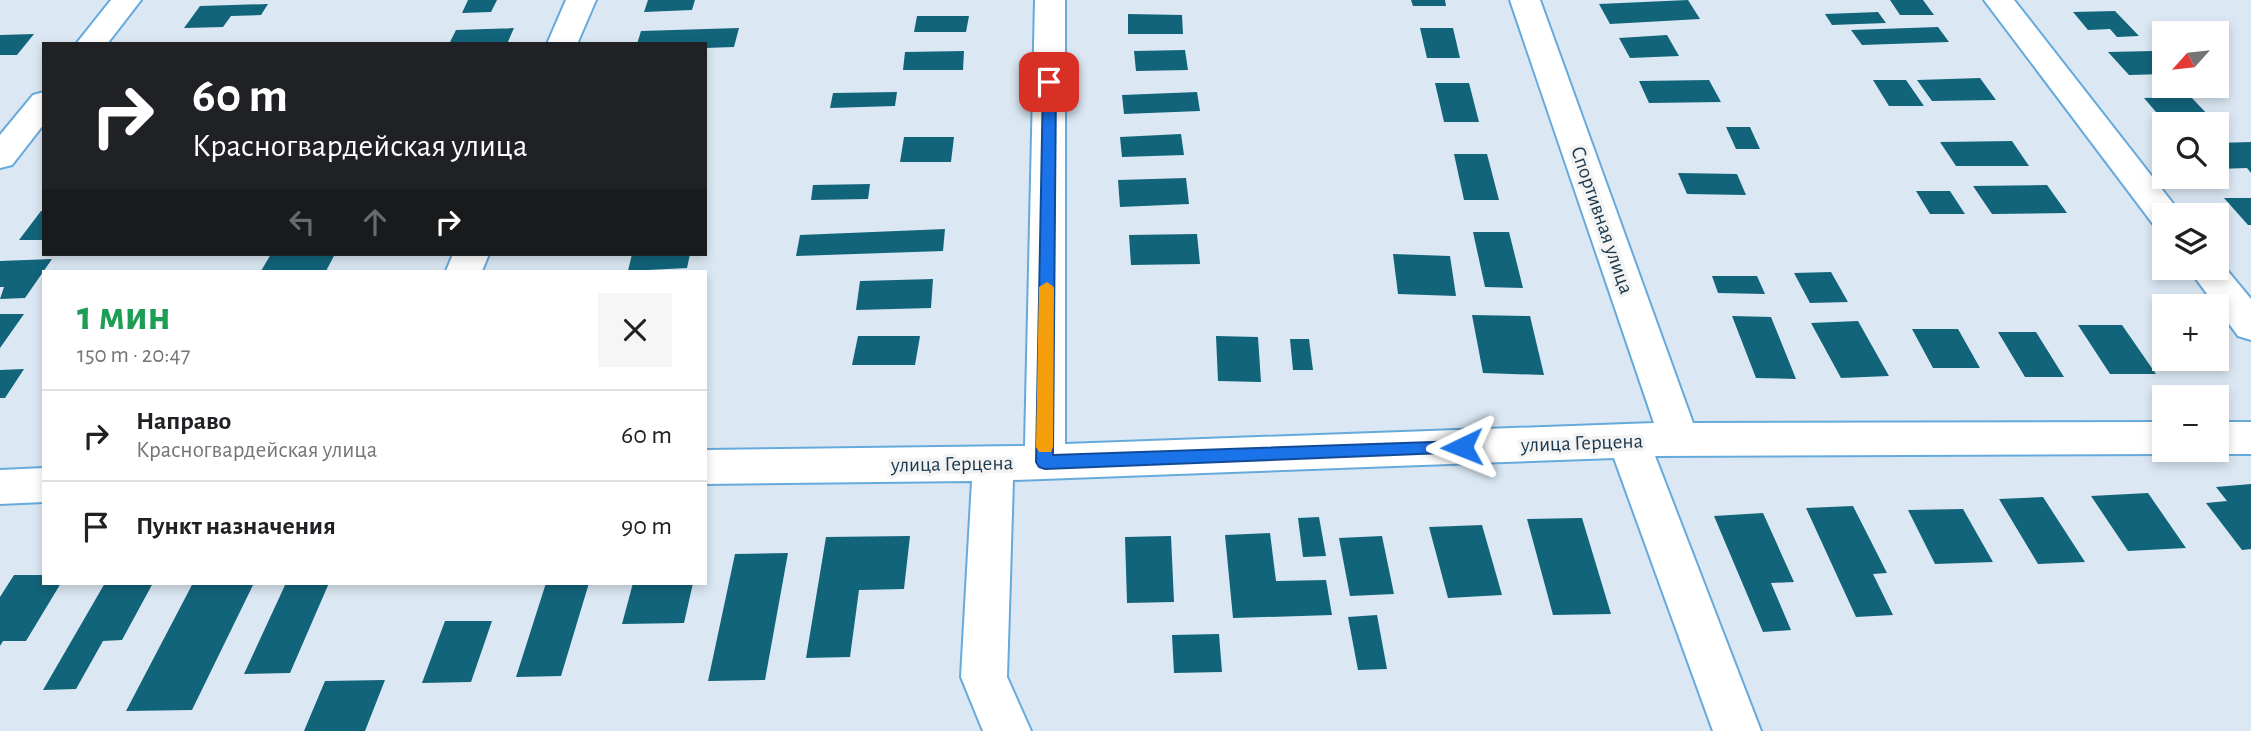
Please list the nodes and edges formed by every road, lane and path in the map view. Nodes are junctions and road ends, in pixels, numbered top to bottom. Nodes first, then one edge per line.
1 (126, 0) edge
2 (581, 0) edge
3 (1050, 0) edge
4 (1525, 0) edge
5 (1999, 0) edge
6 (93, 42) edge
7 (563, 42) edge
8 (42, 104) edge
9 (0, 157) edge
10 (2156, 203) edge
11 (2215, 280) edge
12 (2251, 326) edge
13 (2152, 438) edge
14 (2229, 438) edge
15 (2251, 438) edge
16 (1679, 439) junction
17 (1629, 442) junction
18 (1045, 462) junction
19 (993, 464) junction
20 (707, 467) edge
21 (42, 485) edge
22 (0, 487) edge
23 (1007, 731) edge
24 (1737, 731) edge

1 - 6 street
2 - 7 street
3 - 18 street
4 - 16 street, Спортивная улица
5 - 10 street
8 - 9 street
11 - 12 street
13 - 16 street, улица Герцена
14 - 15 street
16 - 17 street, улица Герцена
17 - 18 street, улица Герцена
17 - 24 street
18 - 19 street, улица Герцена
19 - 20 street, улица Герцена
19 - 23 street
21 - 22 street

